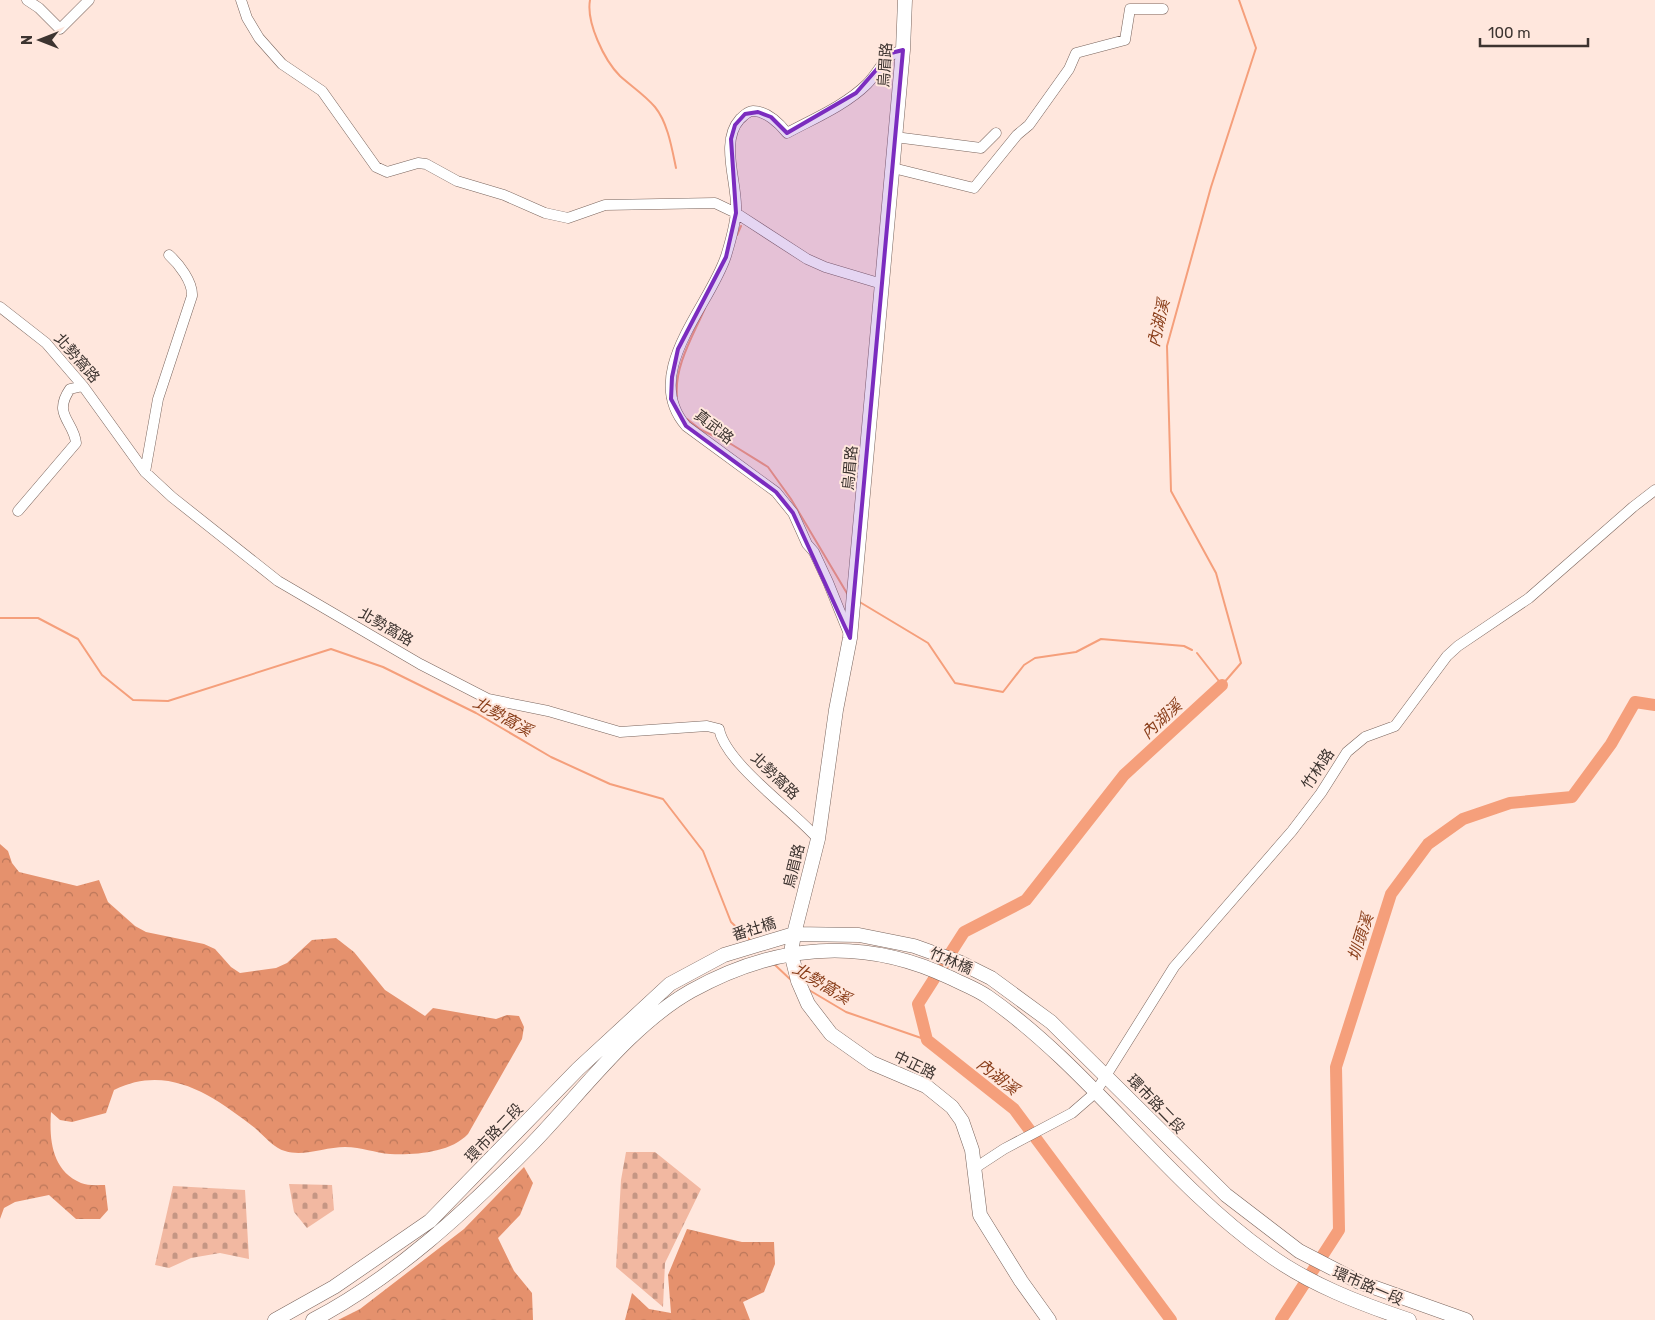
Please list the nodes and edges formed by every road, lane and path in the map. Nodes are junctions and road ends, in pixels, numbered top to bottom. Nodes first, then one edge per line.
1 (27, 0) edge
2 (89, 0) edge
3 (242, 0) edge
4 (905, 0) edge
5 (1163, 9) dead end
6 (903, 50) junction
7 (996, 133) dead end
8 (895, 137) junction
9 (893, 168) junction
10 (736, 213) junction
11 (169, 255) dead end
12 (882, 284) junction
13 (0, 307) edge
14 (83, 386) junction
15 (145, 472) junction
16 (1655, 490) edge
17 (18, 511) dead end
18 (850, 638) junction
19 (818, 839) junction
20 (794, 934) junction
21 (792, 953) junction
22 (724, 955) joint
23 (991, 978) joint
24 (1107, 1077) junction
25 (1095, 1093) junction
26 (975, 1168) junction
27 (275, 1320) edge
28 (313, 1320) edge
29 (1049, 1320) edge
30 (1409, 1320) edge
31 (1466, 1320) edge

1 - 2 street
3 - 10 street
4 - 6 main road, 烏眉路
5 - 9 street
6 - 8 main road, 烏眉路
6 - 10 street, 真武路
7 - 8 street
8 - 9 main road, 烏眉路
9 - 12 main road, 烏眉路
10 - 12 street
10 - 18 street, 真武路
11 - 15 street
12 - 18 main road, 烏眉路
13 - 14 street, 北勢窩路
14 - 15 street, 北勢窩路
14 - 17 street
15 - 19 street, 北勢窩路
16 - 24 street, 竹林路
18 - 19 main road, 烏眉路
19 - 20 main road, 烏眉路
20 - 21 main road, 中正路
20 - 22 main road, 番社橋
20 - 23 main road, 竹林橋
21 - 25 main road, 竹林橋
21 - 26 main road, 中正路
21 - 28 main road
22 - 27 main road, 環市路二段
23 - 24 main road, 環市路二段
24 - 25 street, 竹林路
24 - 31 main road, 環市路二段
25 - 26 street, 竹林路
25 - 30 main road, 環市路一段
26 - 29 main road, 中正路

